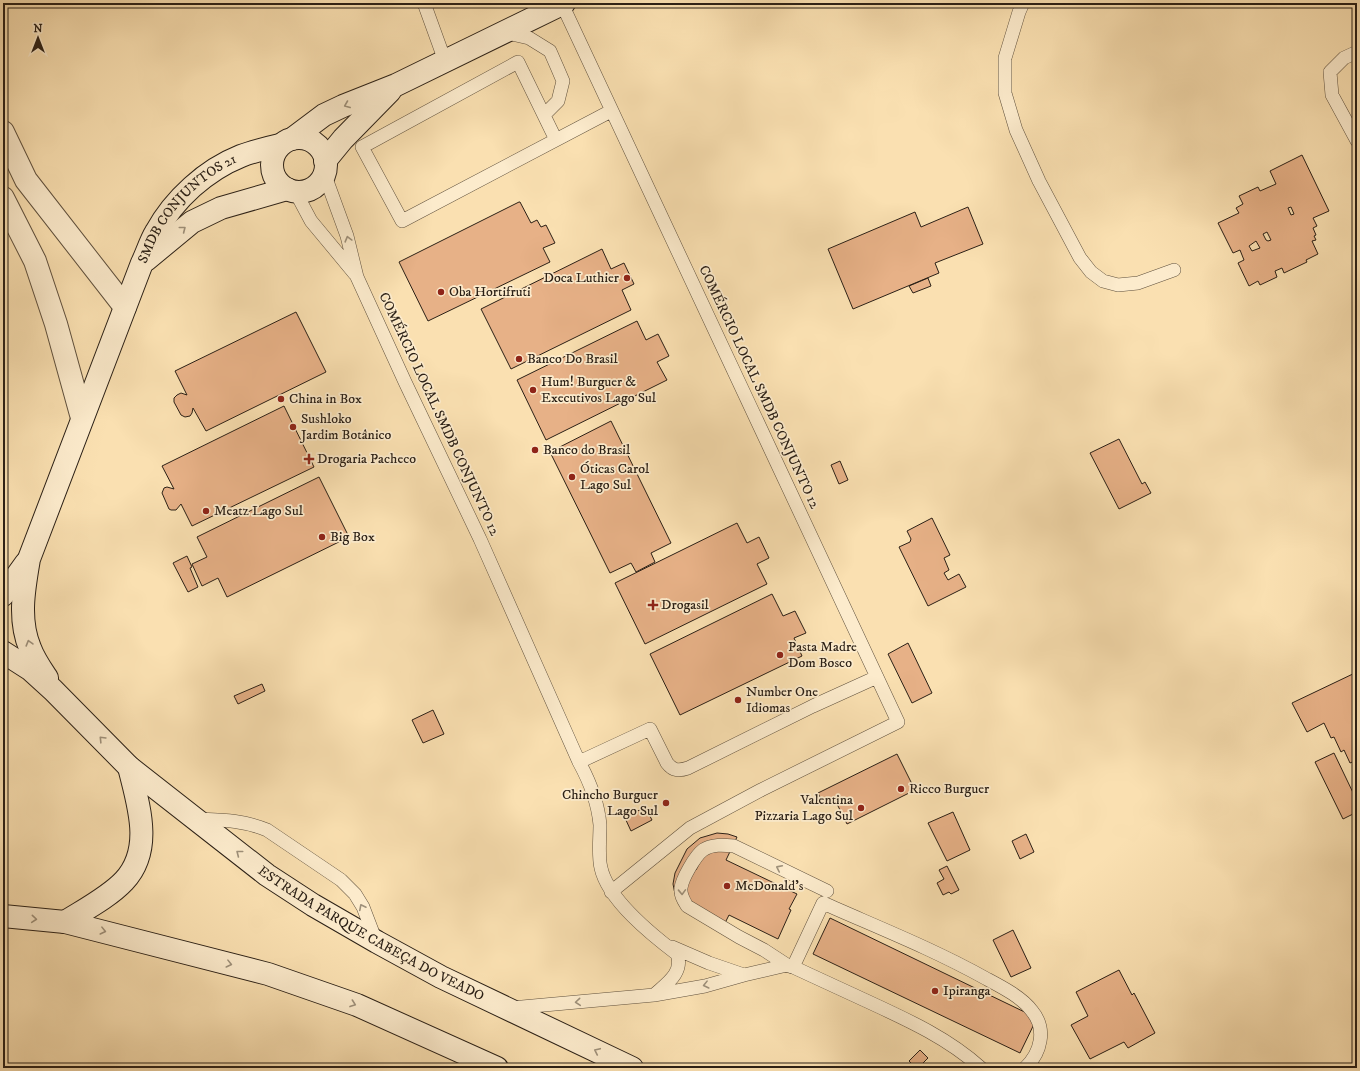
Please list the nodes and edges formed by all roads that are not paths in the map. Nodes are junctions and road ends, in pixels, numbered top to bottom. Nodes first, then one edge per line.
1 (424, 3) edge
2 (1023, 3) edge
3 (563, 4) edge
4 (504, 32) junction
5 (1357, 52) edge
6 (445, 61) junction
7 (396, 85) junction
8 (611, 111) junction
9 (544, 115) junction
10 (3, 132) edge
11 (556, 140) junction
12 (1357, 141) edge
13 (286, 142) junction
14 (325, 167) junction
15 (291, 190) junction
16 (3, 198) edge
17 (142, 263) junction
18 (1174, 270) dead end
19 (357, 277) junction
20 (125, 307) junction
21 (82, 418) junction
22 (29, 559) junction
23 (3, 595) edge
24 (3, 652) edge
25 (877, 677) junction
26 (53, 690) junction
27 (579, 762) junction
28 (129, 767) junction
29 (195, 819) junction
30 (827, 891) dead end
31 (611, 892) junction
32 (3, 916) edge
33 (65, 922) junction
34 (377, 942) junction
35 (664, 944) junction
36 (790, 966) junction
37 (744, 975) junction
38 (654, 996) junction
39 (506, 1008) junction
40 (497, 1068) edge
41 (632, 1068) edge
42 (981, 1068) edge
43 (1025, 1068) edge

1 - 6 lane
2 - 18 lane
3 - 4 street, SMDB CONJUNTOS 21
3 - 8 lane, COMÉRCIO LOCAL SMDB CONJUNTO 12
4 - 6 street, SMDB CONJUNTOS 21
4 - 9 lane
5 - 12 lane
6 - 7 street, SMDB CONJUNTOS 21
7 -> 13 street, SMDB CONJUNTOS 21
7 - 14 street, SMDB CONJUNTOS 21
8 - 11 lane
8 - 25 lane, COMÉRCIO LOCAL SMDB CONJUNTO 12
9 - 11 lane
9 - 11 lane
10 - 20 street
13 - 14 street
13 - 15 street
13 - 17 street, SMDB CONJUNTOS 21
14 - 15 street
19 -> 14 lane, COMÉRCIO LOCAL SMDB CONJUNTO 12
17 -> 15 street, SMDB CONJUNTOS 21
15 - 19 lane, COMÉRCIO LOCAL SMDB CONJUNTO 12
16 - 21 street
17 - 20 street
19 - 27 lane, COMÉRCIO LOCAL SMDB CONJUNTO 12
20 - 21 street
21 - 22 street
22 - 23 street
26 -> 22 street
24 - 26 street
25 - 27 lane
25 - 31 lane, COMÉRCIO LOCAL SMDB CONJUNTO 12
28 -> 26 street, ESTRADA PARQUE CABEÇA DO VEADO
27 - 31 lane, COMÉRCIO LOCAL SMDB CONJUNTO 12
28 - 29 street, ESTRADA PARQUE CABEÇA DO VEADO
28 - 33 street
34 -> 29 street, ESTRADA PARQUE CABEÇA DO VEADO
34 -> 29 lane
30 -> 36 lane
31 - 35 lane, COMÉRCIO LOCAL SMDB CONJUNTO 12
32 -> 33 street
33 -> 40 street
34 - 39 street, ESTRADA PARQUE CABEÇA DO VEADO
35 - 37 lane
35 - 38 lane, COMÉRCIO LOCAL SMDB CONJUNTO 12
36 - 37 lane
36 - 42 lane
36 - 43 lane
37 -> 38 lane
38 -> 39 lane
41 -> 39 street, ESTRADA PARQUE CABEÇA DO VEADO

